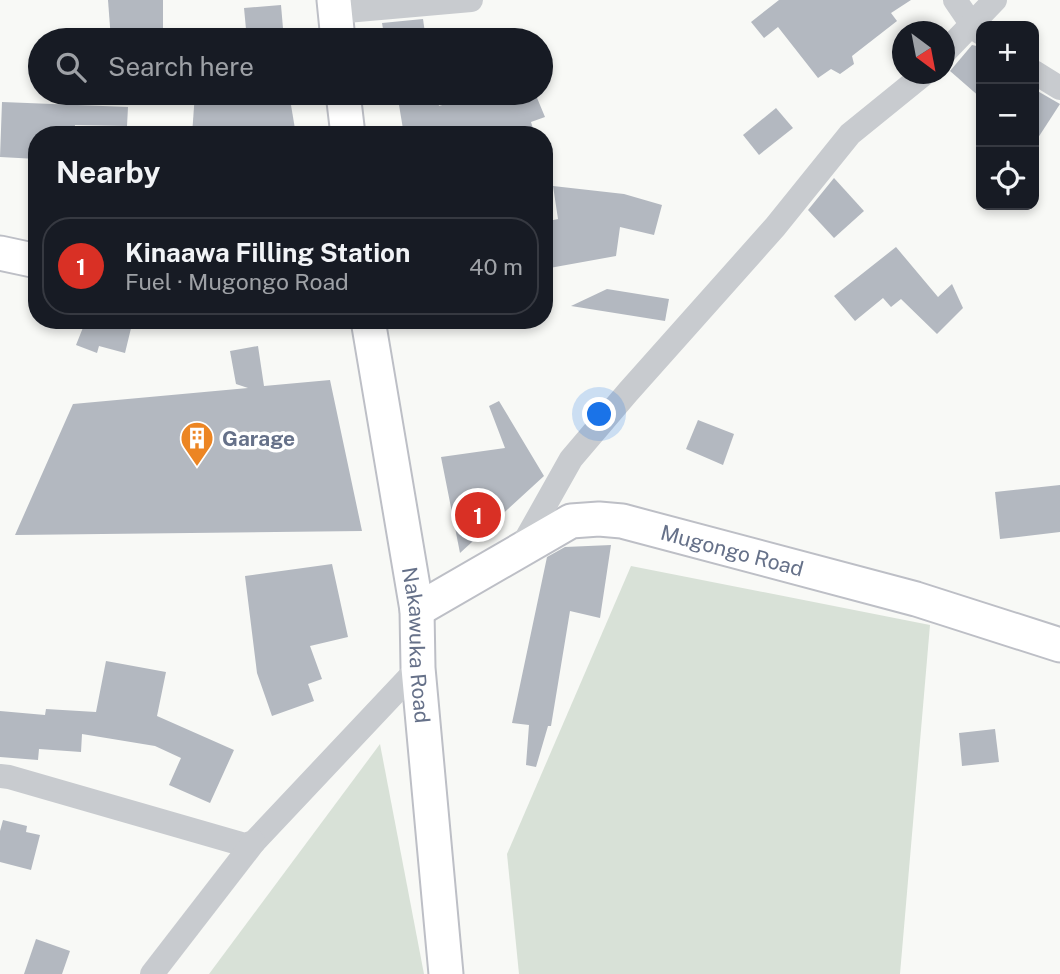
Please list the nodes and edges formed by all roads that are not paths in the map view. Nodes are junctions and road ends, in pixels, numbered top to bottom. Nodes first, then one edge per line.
1 (471, 0) edge
2 (955, 0) edge
3 (995, 0) edge
4 (335, 17) edge
5 (981, 21) edge
6 (976, 29) edge
7 (955, 45) edge
8 (1039, 75) edge
9 (912, 84) edge
10 (1060, 88) edge
11 (344, 105) edge
12 (347, 126) edge
13 (0, 253) edge
14 (28, 259) edge
15 (370, 329) edge
16 (521, 548) junction
17 (417, 610) junction
18 (1060, 645) edge
19 (418, 668) junction
20 (0, 776) edge
21 (254, 842) junction
22 (152, 974) edge
23 (446, 974) edge

1 - 4 street
2 - 6 street
3 - 5 street
6 - 7 street
8 - 10 street
9 - 16 street
11 - 12 street
13 - 14 street
15 - 17 street, Nakawuka Road
16 - 17 street, Mugongo Road
16 - 18 street, Mugongo Road
17 - 19 street, Nakawuka Road
19 - 21 street
19 - 23 street, Nakawuka Road
20 - 21 street
21 - 22 street

